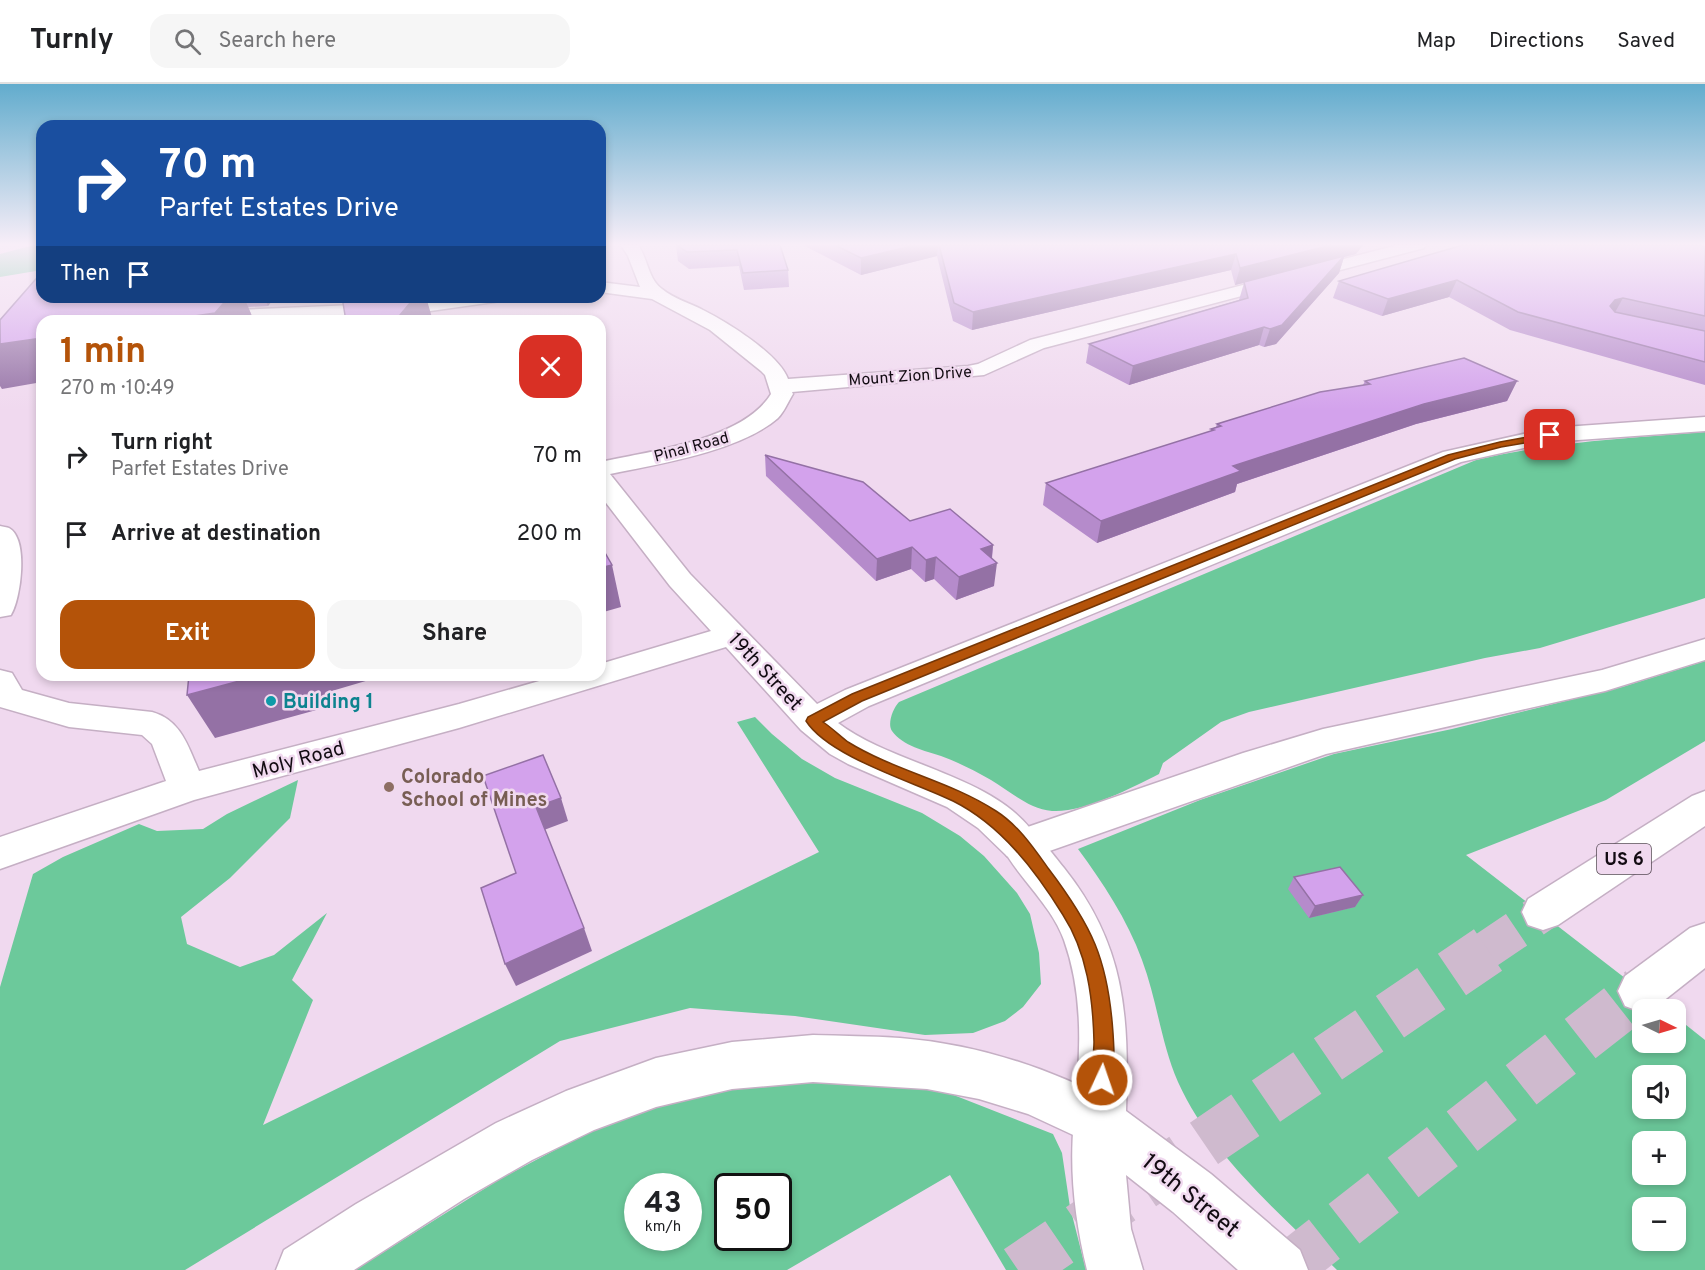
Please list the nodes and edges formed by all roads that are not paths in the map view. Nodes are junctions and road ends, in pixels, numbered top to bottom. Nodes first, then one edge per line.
1 (669, 300) edge
2 (1207, 300) edge
3 (468, 304) edge
4 (260, 315) edge
5 (781, 386) junction
6 (1705, 424) edge
7 (606, 468) edge
8 (606, 486) edge
9 (0, 534) edge
10 (0, 608) edge
11 (732, 635) junction
12 (1705, 649) edge
13 (606, 673) edge
14 (0, 681) edge
15 (579, 681) edge
16 (813, 721) junction
17 (187, 788) junction
18 (1705, 806) edge
19 (1021, 845) junction
20 (0, 853) edge
21 (1543, 912) tunnel mouth
22 (1705, 942) edge
23 (1641, 990) tunnel mouth
24 (1099, 1122) junction
25 (303, 1270) edge
26 (1115, 1270) edge
27 (1280, 1270) edge

1 - 5 main road
2 - 5 main road, Mount Zion Drive
3 - 4 main road
5 - 7 main road, Pinal Road
6 - 16 main road
8 - 11 main road, 19th Street
9 - 10 main road
11 - 13 main road, Moly Road
11 - 16 main road, 19th Street
12 - 19 main road
14 - 17 main road
15 - 17 main road, Moly Road
16 - 19 main road, 19th Street
17 - 20 main road, Moly Road
18 - 21 main road, US 6
19 - 24 main road, 19th Street
22 - 23 main road
24 - 25 main road
24 - 26 main road, 19th Street
24 - 27 main road, 19th Street

